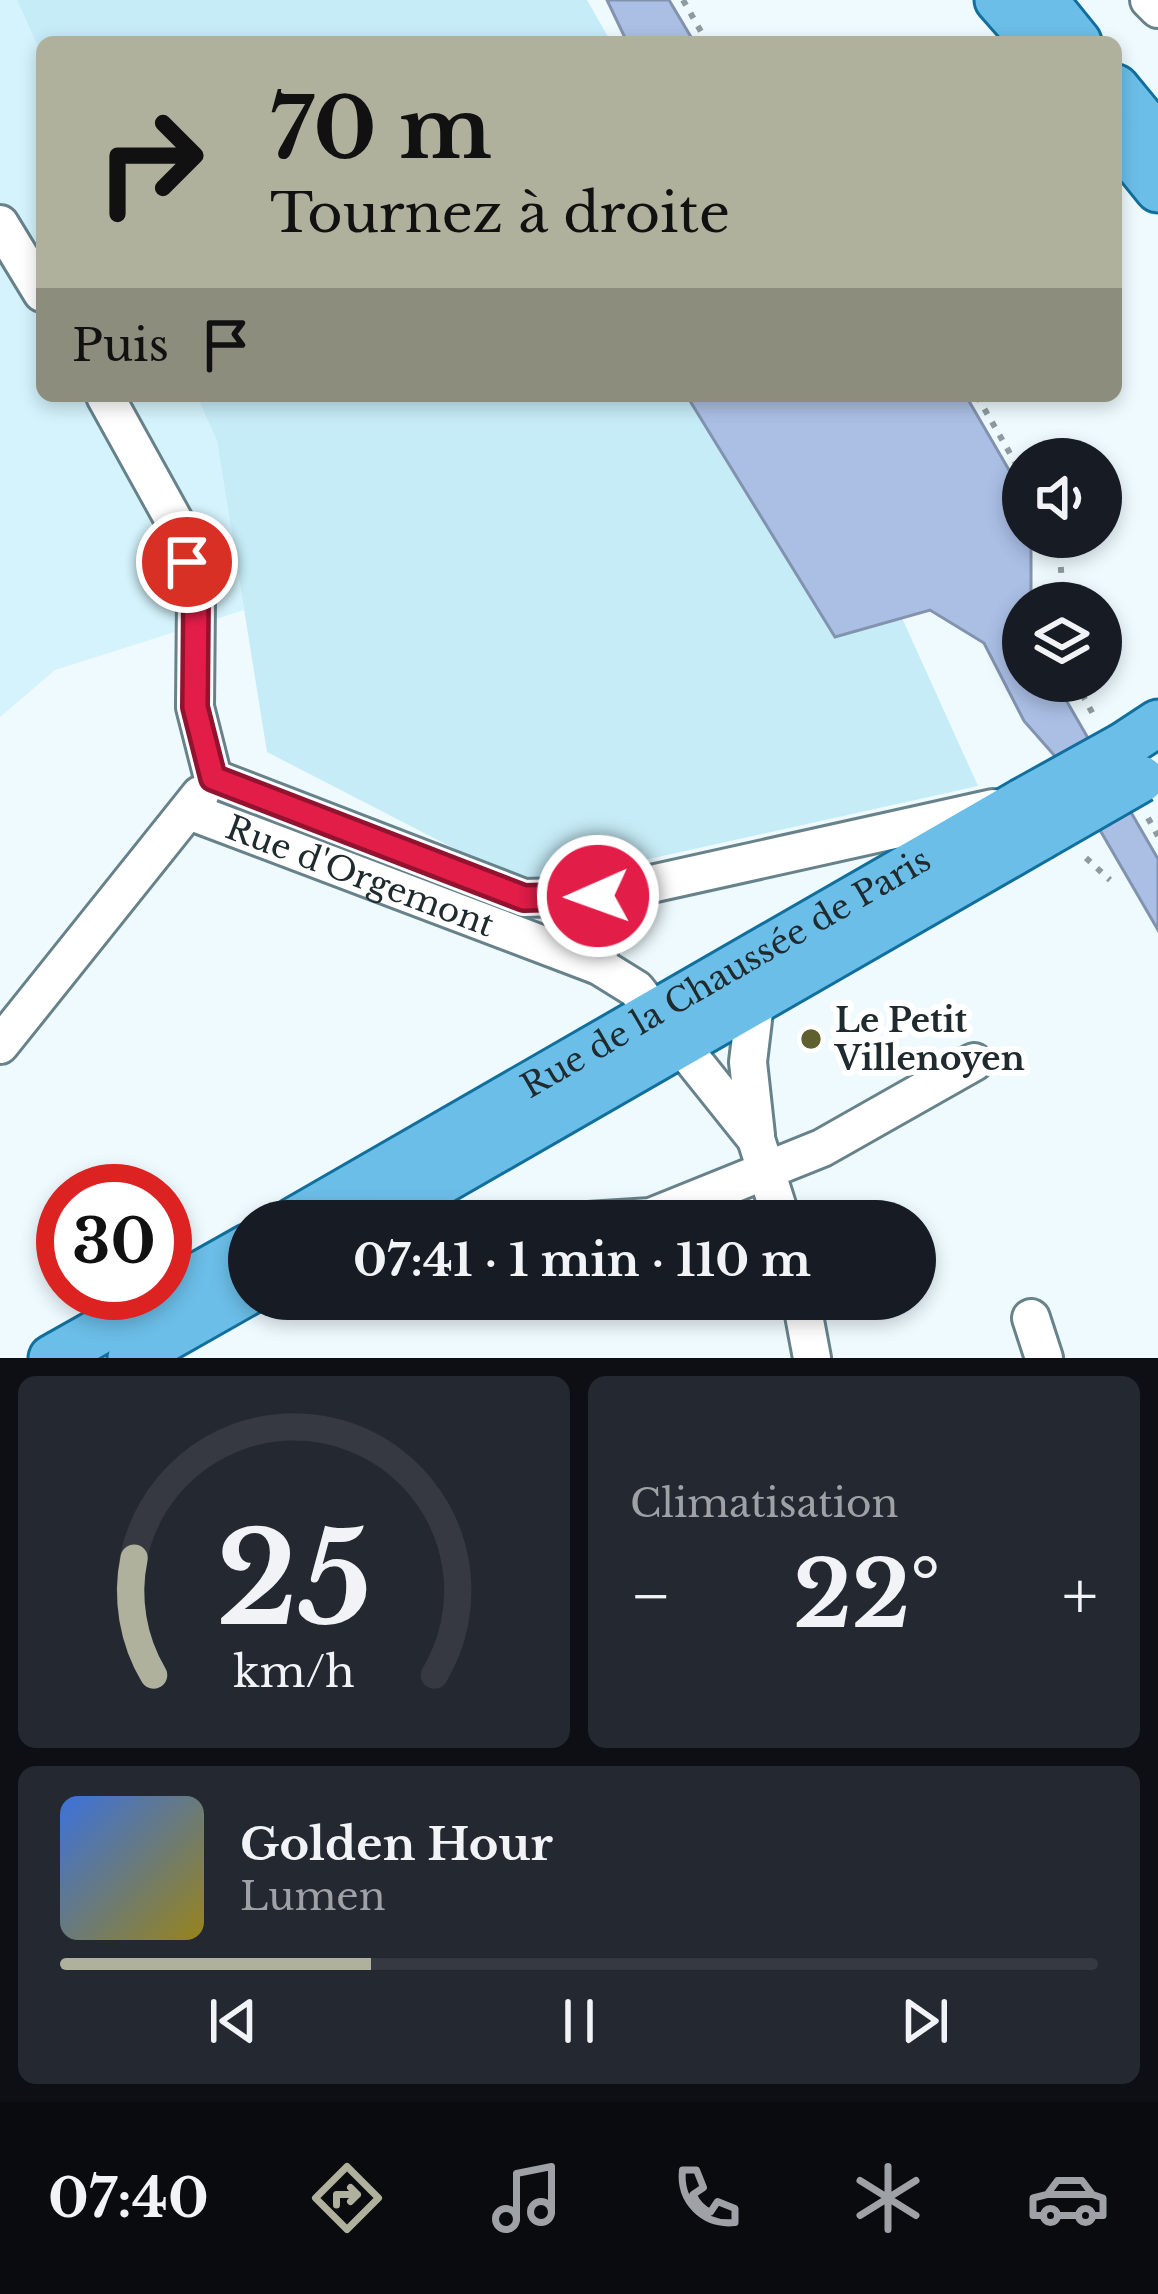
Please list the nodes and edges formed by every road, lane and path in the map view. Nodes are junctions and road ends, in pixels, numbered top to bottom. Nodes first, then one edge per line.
1 (683, 0) edge
2 (998, 0) edge
3 (1044, 0) edge
4 (1149, 0) edge
5 (1158, 9) edge
6 (704, 36) edge
7 (1030, 36) edge
8 (1073, 36) edge
9 (1122, 95) edge
10 (1158, 139) edge
11 (1122, 144) edge
12 (1158, 189) edge
13 (0, 224) edge
14 (36, 282) edge
15 (108, 402) edge
16 (980, 402) edge
17 (1002, 439) edge
18 (1145, 754) edge
19 (213, 778) junction
20 (189, 811) junction
21 (1048, 831) junction
22 (1110, 880) dead end
23 (598, 896) junction
24 (598, 966) junction
25 (755, 1003) junction
26 (669, 1031) junction
27 (0, 1045) edge
28 (974, 1062) dead end
29 (762, 1154) junction
30 (335, 1200) edge
31 (405, 1200) edge
32 (680, 1200) edge
33 (776, 1200) edge
34 (228, 1258) edge
35 (228, 1303) edge
36 (1030, 1318) dead end
37 (805, 1320) edge
38 (52, 1358) edge
39 (131, 1358) edge
40 (812, 1358) edge
41 (1044, 1358) edge

1 - 6 path
2 - 7 main road
3 - 8 main road
4 - 5 street
9 - 10 main road
11 - 12 main road
13 - 14 street
15 - 19 street
16 - 17 path
18 - 21 main road, Rue de la Chaussée de Paris, bridge
19 - 20 street, Rue d'Orgemont
19 - 23 street, Rue d'Orgemont
20 - 24 street, Rue d'Orgemont
20 - 27 street, Rue d'Orgemont
21 - 22 path
21 - 23 street, Rue d'Orgemont
21 - 25 main road, Rue de la Chaussée de Paris
21 - 26 main road, Rue de la Chaussée de Paris
23 - 24 street
24 - 26 street, Rue d'Orgemont
25 - 26 main road, Rue de la Chaussée de Paris
25 - 29 street
26 - 29 street, Rue d'Orgemont
26 - 30 main road, Rue de la Chaussée de Paris
26 - 31 main road, Rue de la Chaussée de Paris
28 - 29 street
29 - 32 street
29 - 33 street
34 - 38 main road
35 - 39 main road
36 - 41 street
37 - 40 street

